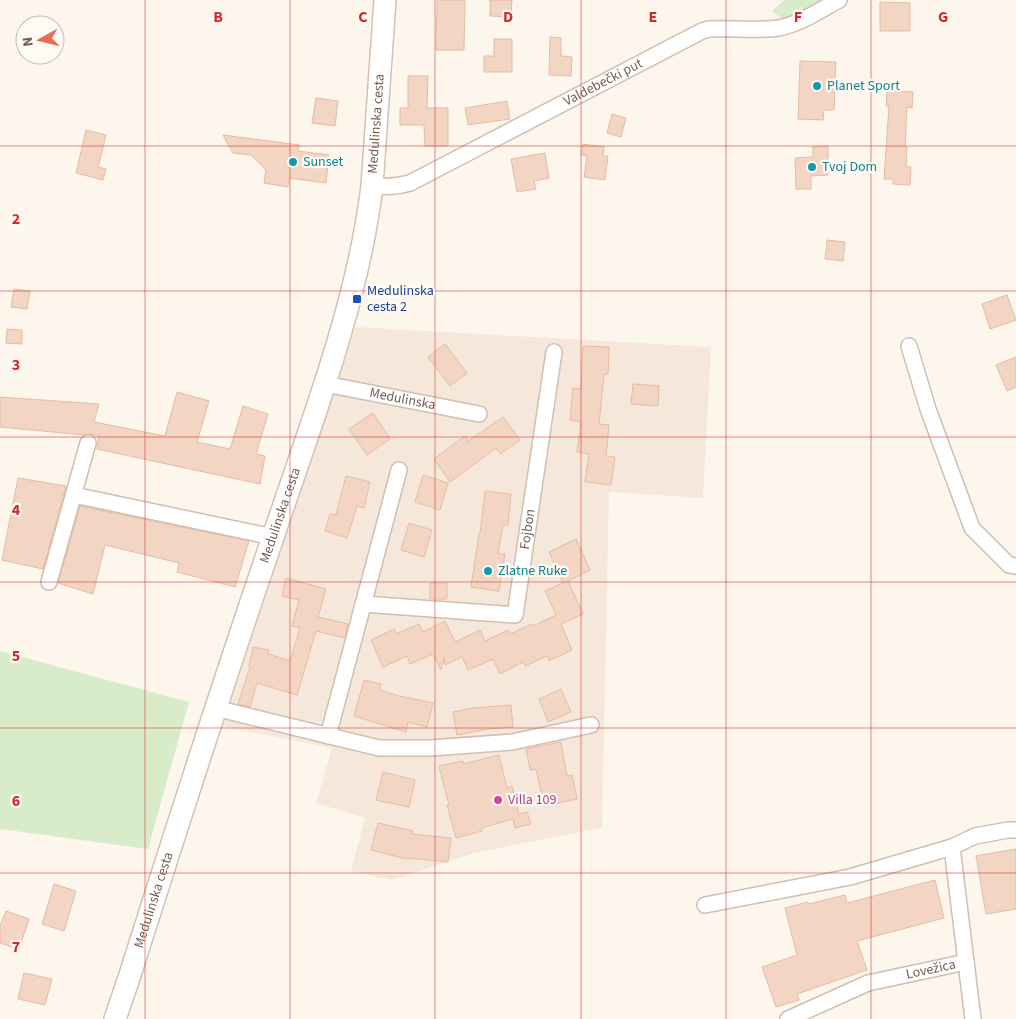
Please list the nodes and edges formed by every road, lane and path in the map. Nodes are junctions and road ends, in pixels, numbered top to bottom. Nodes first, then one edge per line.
1 (385, 0) edge
2 (839, 0) edge
3 (372, 186) junction
4 (909, 346) dead end
5 (554, 352) dead end
6 (325, 384) junction
7 (479, 414) dead end
8 (88, 442) dead end
9 (399, 470) dead end
10 (74, 496) junction
11 (272, 537) junction
12 (1016, 566) edge
13 (49, 582) dead end
14 (363, 604) junction
15 (215, 708) junction
16 (591, 725) dead end
17 (328, 736) junction
18 (1016, 830) edge
19 (952, 847) junction
20 (705, 904) dead end
21 (966, 962) junction
22 (115, 1019) edge
23 (788, 1019) edge
24 (973, 1019) edge

1 - 3 main road, Medulinska cesta
2 - 3 street, Valdebečki put
3 - 6 main road, Medulinska cesta
4 - 12 street
5 - 14 street, Fojbon
6 - 7 street, Medulinska
6 - 11 main road, Medulinska cesta
8 - 10 street
9 - 14 street
10 - 11 street
10 - 13 street
11 - 15 main road, Medulinska cesta
14 - 17 street
15 - 17 street
15 - 22 main road, Medulinska cesta
16 - 17 street
18 - 19 street
19 - 20 street
19 - 21 street, Lovežica
21 - 23 street, Lovežica
21 - 24 street

